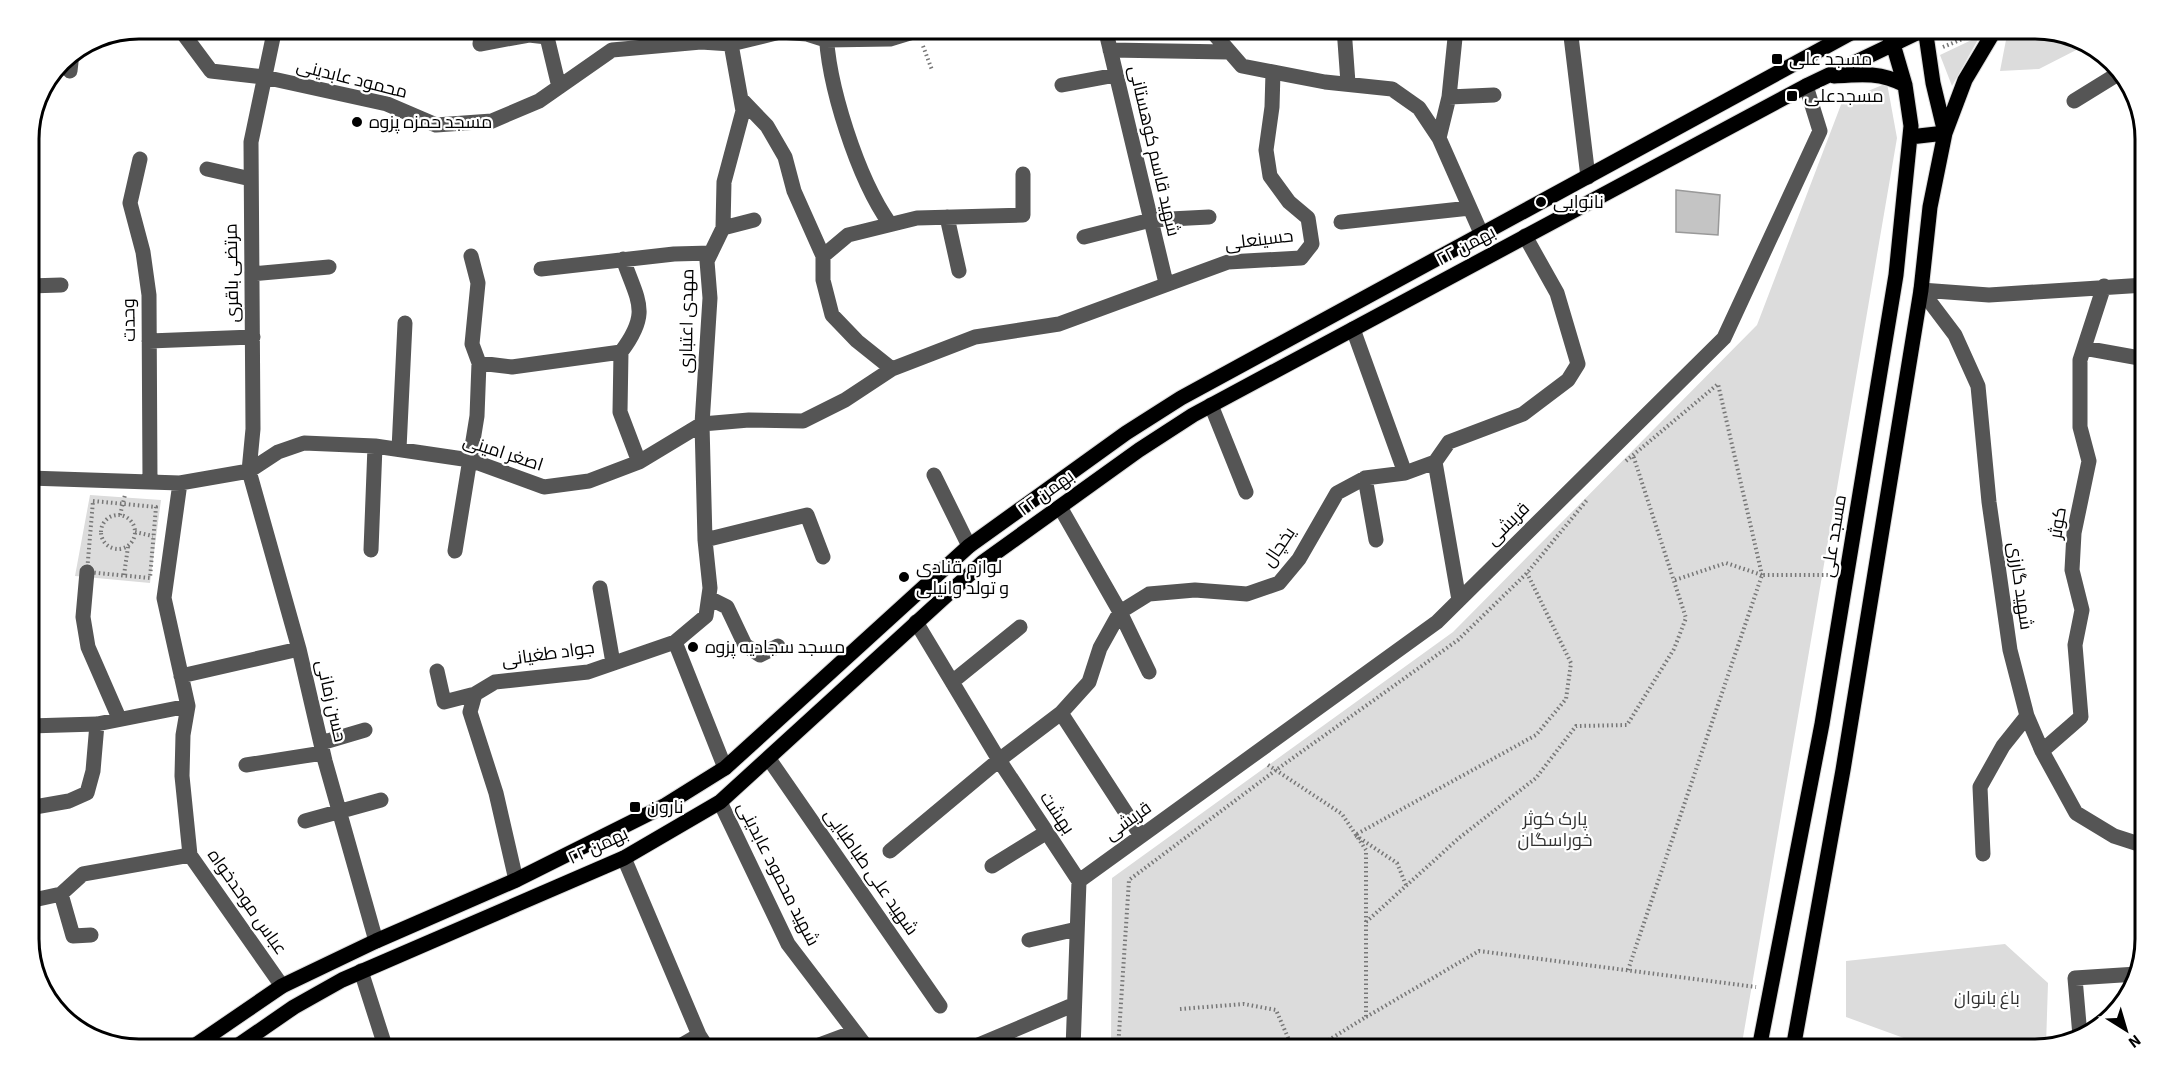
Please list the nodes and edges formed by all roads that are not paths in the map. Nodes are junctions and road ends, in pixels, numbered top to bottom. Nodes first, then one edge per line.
1 (187, 39) edge
2 (273, 39) edge
3 (481, 39) edge
4 (507, 39) edge
5 (547, 39) edge
6 (731, 39) edge
7 (751, 39) edge
8 (827, 39) edge
9 (1108, 39) edge
10 (1218, 39) edge
11 (1345, 39) edge
12 (1455, 39) edge
13 (1571, 39) edge
14 (1830, 39) edge
15 (1839, 39) edge
16 (1890, 39) edge
17 (1904, 39) edge
18 (1927, 39) edge
19 (1989, 39) edge
20 (1893, 44) junction
21 (731, 45) junction
22 (1828, 45) junction
23 (1110, 50) junction
24 (1228, 52) junction
25 (70, 67) edge
26 (70, 71) dead end
27 (1273, 72) junction
28 (1116, 75) junction
29 (1824, 76) junction
30 (264, 77) junction
31 (2113, 77) edge
32 (1348, 83) junction
33 (1905, 85) junction
34 (1062, 86) dead end
35 (1806, 86) junction
36 (559, 87) junction
37 (1494, 95) dead end
38 (1449, 96) junction
39 (742, 100) junction
40 (2074, 101) dead end
41 (1945, 133) junction
42 (1910, 137) junction
43 (1439, 138) junction
44 (140, 159) dead end
45 (207, 169) dead end
46 (1023, 174) dead end
47 (1588, 177) junction
48 (251, 179) junction
49 (1470, 208) junction
50 (947, 217) junction
51 (1209, 217) dead end
52 (754, 220) dead end
53 (1151, 220) junction
54 (1341, 222) dead end
55 (890, 224) junction
56 (723, 228) junction
57 (1481, 233) junction
58 (1526, 236) junction
59 (1084, 237) dead end
60 (711, 253) junction
61 (471, 256) dead end
62 (823, 256) junction
63 (622, 259) junction
64 (329, 267) dead end
65 (541, 269) dead end
66 (958, 271) dead end
67 (252, 274) junction
68 (1166, 283) junction
69 (61, 285) dead end
70 (2135, 285) edge
71 (39, 286) edge
72 (2104, 286) junction
73 (1921, 290) junction
74 (405, 323) dead end
75 (1353, 329) junction
76 (253, 337) junction
77 (149, 341) junction
78 (2084, 348) junction
79 (621, 352) junction
80 (2135, 357) edge
81 (479, 363) junction
82 (892, 369) junction
83 (1211, 405) junction
84 (702, 424) junction
85 (375, 447) junction
86 (399, 449) junction
87 (470, 460) junction
88 (639, 462) junction
89 (1435, 462) junction
90 (1078, 468) junction
91 (249, 471) junction
92 (1405, 473) junction
93 (934, 475) dead end
94 (39, 478) edge
95 (1365, 478) junction
96 (150, 482) junction
97 (180, 483) junction
98 (1091, 485) junction
99 (1246, 492) dead end
100 (1060, 507) junction
101 (705, 540) junction
102 (1376, 540) dead end
103 (969, 546) junction
104 (372, 550) dead end
105 (455, 551) dead end
106 (823, 557) dead end
107 (87, 572) road end
108 (600, 588) dead end
109 (708, 598) junction
110 (1459, 600) junction
111 (1120, 612) junction
112 (916, 622) junction
113 (1020, 627) dead end
114 (675, 642) junction
115 (778, 646) dead end
116 (299, 650) junction
117 (613, 663) junction
118 (437, 671) dead end
119 (1149, 672) dead end
120 (181, 676) junction
121 (952, 682) junction
122 (475, 694) junction
123 (188, 706) junction
124 (1061, 713) junction
125 (2027, 716) junction
126 (119, 718) junction
127 (97, 724) junction
128 (1822, 724) junction
129 (39, 726) edge
130 (1850, 726) junction
131 (365, 730) dead end
132 (322, 748) junction
133 (2042, 751) junction
134 (769, 759) junction
135 (999, 760) junction
136 (246, 765) dead end
137 (725, 768) junction
138 (381, 800) dead end
139 (720, 802) junction
140 (39, 806) edge
141 (340, 811) junction
142 (305, 821) dead end
143 (1047, 832) junction
144 (1142, 836) junction
145 (2135, 843) edge
146 (890, 851) dead end
147 (1983, 854) dead end
148 (190, 855) junction
149 (624, 858) junction
150 (992, 866) dead end
151 (516, 880) junction
152 (1079, 881) junction
153 (61, 894) junction
154 (39, 899) edge
155 (1077, 929) junction
156 (91, 935) dead end
157 (1029, 940) dead end
158 (376, 941) junction
159 (361, 971) junction
160 (2128, 975) edge
161 (282, 986) junction
162 (1073, 1005) junction
163 (940, 1006) dead end
164 (2079, 1028) edge
165 (854, 1032) junction
166 (699, 1035) junction
167 (206, 1039) edge
168 (248, 1039) edge
169 (383, 1039) edge
170 (693, 1039) edge
171 (701, 1039) edge
172 (835, 1039) edge
173 (859, 1039) edge
174 (994, 1039) edge
175 (1073, 1039) edge
176 (1761, 1039) edge
177 (1795, 1039) edge

1 - 30 street, محمود عابدینی
2 - 30 street, مرتضی باقری
3 - 4 street
5 - 36 street
6 - 21 street, مهدی اعتباری
7 - 21 street
8 - 55 street
9 - 23 street, شهید قاسم کوهستانی
10 - 24 street
11 - 32 street
12 - 38 street
13 - 47 street
14 - 22 main road
15 - 22 main road, ۲۲ بهمن
16 - 20 main road, مسجد علی
17 - 20 main road, ۲۲ بهمن
18 - 41 main road
19 - 41 main road
20 - 29 main road, ۲۲ بهمن
20 - 33 main road, مسجد علی
21 - 36 street, محمود عابدینی
21 - 39 street, مهدی اعتباری
22 - 47 main road, ۲۲ بهمن
23 - 24 street
23 - 28 street, شهید قاسم کوهستانی
24 - 27 street
25 - 26 street
27 - 32 street
27 - 68 street, حسینعلی
28 - 34 street
28 - 53 street, شهید قاسم کوهستانی
29 - 33 main road
29 - 35 main road, ۲۲ بهمن
30 - 36 street, محمود عابدینی
30 - 48 street, مرتضی باقری
31 - 40 street
32 - 43 street
33 - 42 main road, مسجد علی
35 - 58 main road, ۲۲ بهمن
35 - 110 street, قریشی
37 - 38 street
38 - 43 street
39 - 56 street, مهدی اعتباری
39 - 62 street
41 - 42 main road
41 - 73 main road
42 - 128 main road, مسجد علی
43 - 49 street
44 - 77 street, وحدت
45 - 48 street
46 - 50 street
47 - 57 main road, ۲۲ بهمن
48 - 67 street, مرتضی باقری
49 - 54 street
49 - 57 street
50 - 55 street
50 - 66 street
51 - 53 street
52 - 56 street
53 - 59 street
53 - 68 street, شهید قاسم کوهستانی
55 - 62 street
56 - 60 street, مهدی اعتباری
57 - 90 main road, ۲۲ بهمن
58 - 75 main road, ۲۲ بهمن
58 - 89 street, یخچال
60 - 63 street
60 - 84 street, مهدی اعتباری
61 - 81 street
62 - 82 street
63 - 65 street
63 - 79 street
64 - 67 street
67 - 76 street, مرتضی باقری
68 - 82 street, حسینعلی
69 - 71 street
70 - 72 street
72 - 73 street
72 - 78 street, کوثر
73 - 125 street, شهید گارزی
73 - 130 main road
74 - 86 street
75 - 83 main road, ۲۲ بهمن
75 - 92 street
76 - 77 street
76 - 91 street, مرتضی باقری
77 - 96 street, وحدت
78 - 80 street
78 - 133 street, کوثر
79 - 81 street
79 - 88 street
81 - 87 street
82 - 84 street, حسینعلی
83 - 98 main road, ۲۲ بهمن
83 - 99 street
84 - 88 street, اصغر امینی
84 - 101 street, مهدی اعتباری
85 - 86 street, اصغر امینی
85 - 91 street, اصغر امینی
85 - 104 street
86 - 87 street, اصغر امینی
87 - 88 street, اصغر امینی
87 - 105 street
89 - 92 street, یخچال
89 - 110 street
90 - 98 main road
90 - 103 main road, ۲۲ بهمن
91 - 97 street
91 - 116 street, حسن زمانی
92 - 95 street, یخچال
93 - 103 street
94 - 96 street
95 - 102 street
95 - 111 street, یخچال
96 - 97 street
97 - 120 street, عباس موحدخواه
98 - 100 main road, ۲۲ بهمن
100 - 111 street
100 - 112 main road, ۲۲ بهمن
101 - 106 street
101 - 109 street, مهدی اعتباری
103 - 137 main road, ۲۲ بهمن
107 - 126 street
108 - 117 street
109 - 114 street
109 - 115 street
110 - 144 street, قریشی
111 - 119 street
111 - 124 street, یخچال
112 - 121 street, بهشت
112 - 134 main road, ۲۲ بهمن
113 - 121 street
114 - 117 street, جواد طغیانی
114 - 137 street
116 - 120 street
116 - 132 street, حسن زمانی
117 - 122 street, جواد طغیانی
118 - 122 street, جواد طغیانی
120 - 123 street, عباس موحدخواه
121 - 135 street, بهشت
122 - 151 street
123 - 126 street
123 - 148 street, عباس موحدخواه
124 - 135 street, یخچال
124 - 144 street
125 - 133 street, شهید گارزی
125 - 147 street
126 - 127 street
127 - 129 street
127 - 140 street
128 - 130 main road
128 - 176 main road, مسجد علی
130 - 177 main road
131 - 132 street
132 - 136 street
132 - 141 street, حسن زمانی
133 - 145 street, شهید گارزی
134 - 139 main road, ۲۲ بهمن
134 - 163 street, شهید علی طباطبایی
135 - 143 street, بهشت
135 - 146 street, یخچال
137 - 151 main road, ۲۲ بهمن
138 - 141 street
139 - 149 main road, ۲۲ بهمن
139 - 165 street, شهید محمود عابدینی
141 - 142 street
141 - 158 street, حسن زمانی
143 - 150 street
143 - 152 street, بهشت
144 - 152 street, قریشی
148 - 153 street
148 - 161 street, عباس موحدخواه
149 - 159 main road, ۲۲ بهمن
149 - 166 street
151 - 158 main road, ۲۲ بهمن
152 - 155 street
153 - 154 street
153 - 156 street
155 - 157 street
155 - 162 street
158 - 161 main road, ۲۲ بهمن
159 - 168 main road, ۲۲ بهمن
159 - 169 street
160 - 164 street
161 - 167 main road, ۲۲ بهمن
162 - 174 street
162 - 175 street
165 - 172 street
165 - 173 street, شهید محمود عابدینی
166 - 170 street
166 - 171 street

